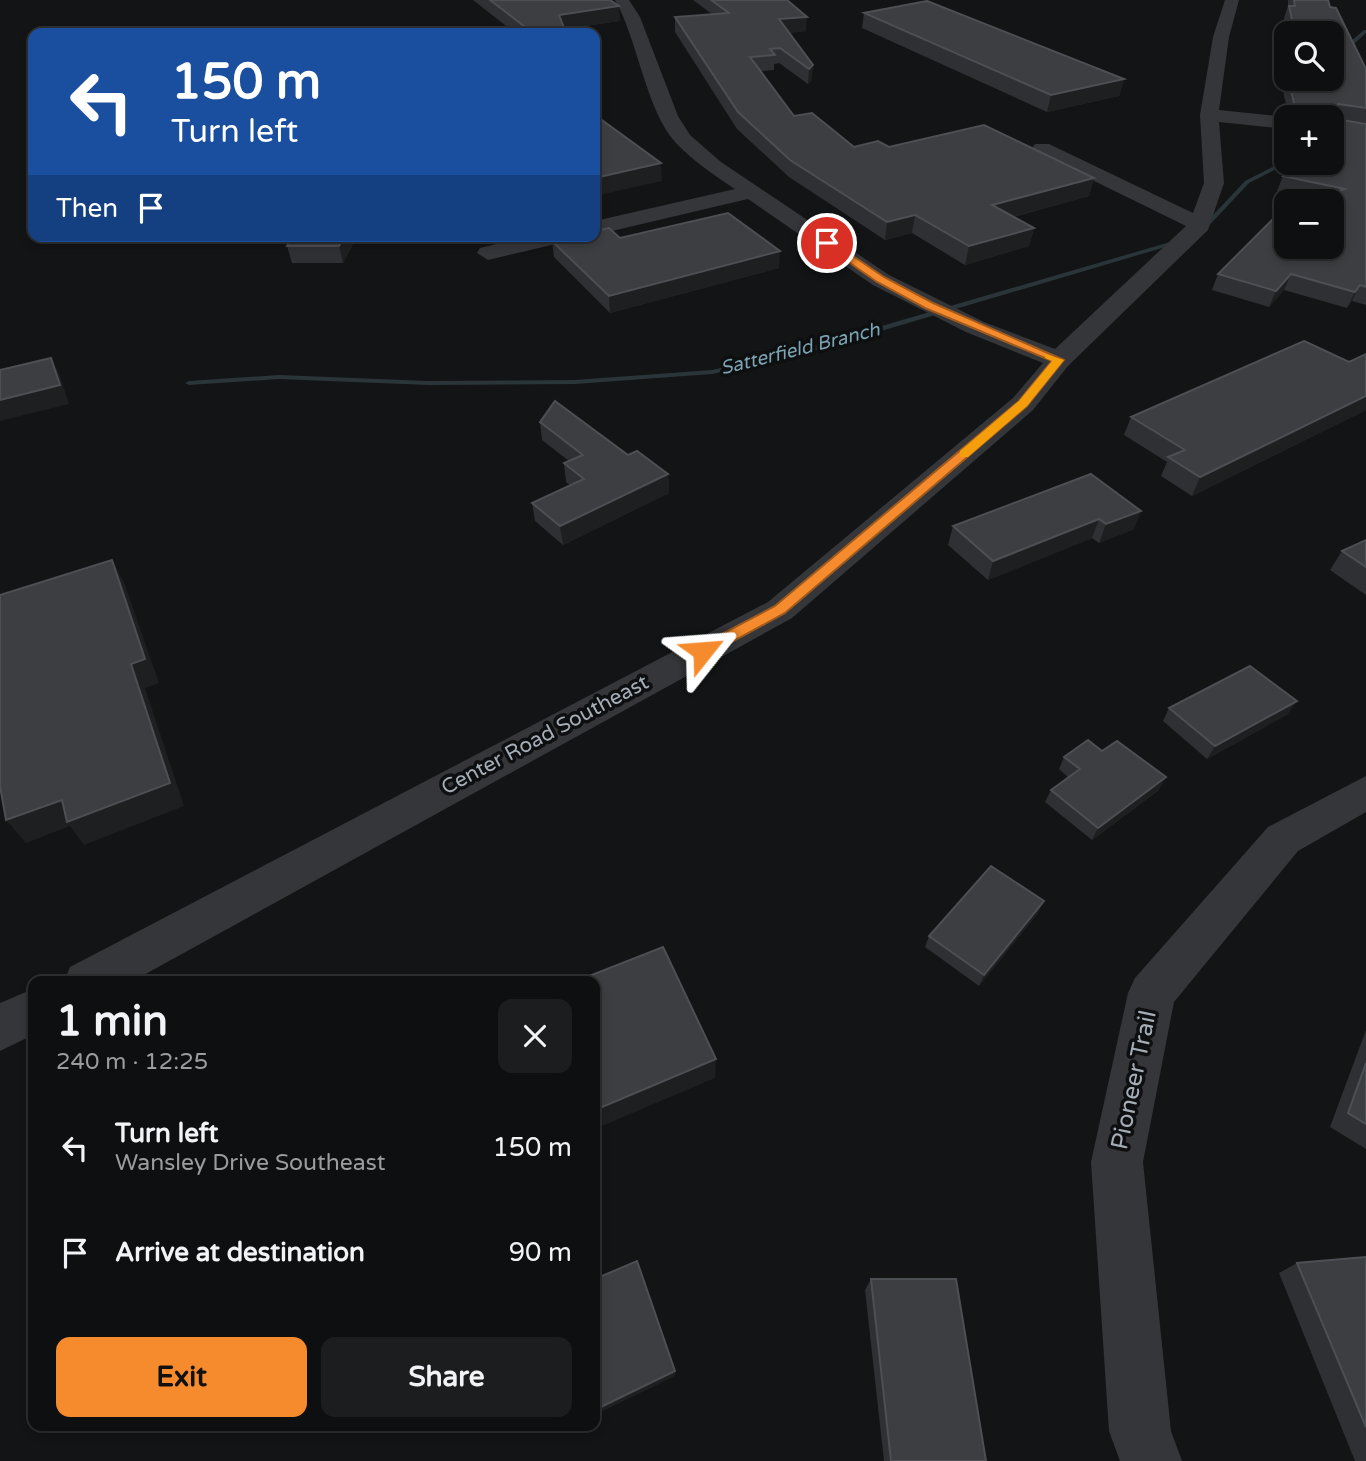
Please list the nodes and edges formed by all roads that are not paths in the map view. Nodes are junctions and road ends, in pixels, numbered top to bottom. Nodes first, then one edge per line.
1 (622, 0) edge
2 (1232, 0) edge
3 (1209, 115) junction
4 (1274, 122) edge
5 (1042, 148) dead end
6 (751, 192) junction
7 (1199, 225) junction
8 (600, 227) edge
9 (535, 242) edge
10 (488, 253) dead end
11 (1059, 360) junction
12 (1366, 792) edge
13 (98, 976) edge
14 (28, 1014) edge
15 (0, 1028) edge
16 (1151, 1461) edge

1 - 6 street
2 - 3 street, Center Road Southeast
3 - 4 street
3 - 7 street, Center Road Southeast
5 - 7 street
6 - 8 street
6 - 11 street
7 - 11 street, Center Road Southeast
9 - 10 street
11 - 13 street, Center Road Southeast
12 - 16 street, Pioneer Trail
14 - 15 street

